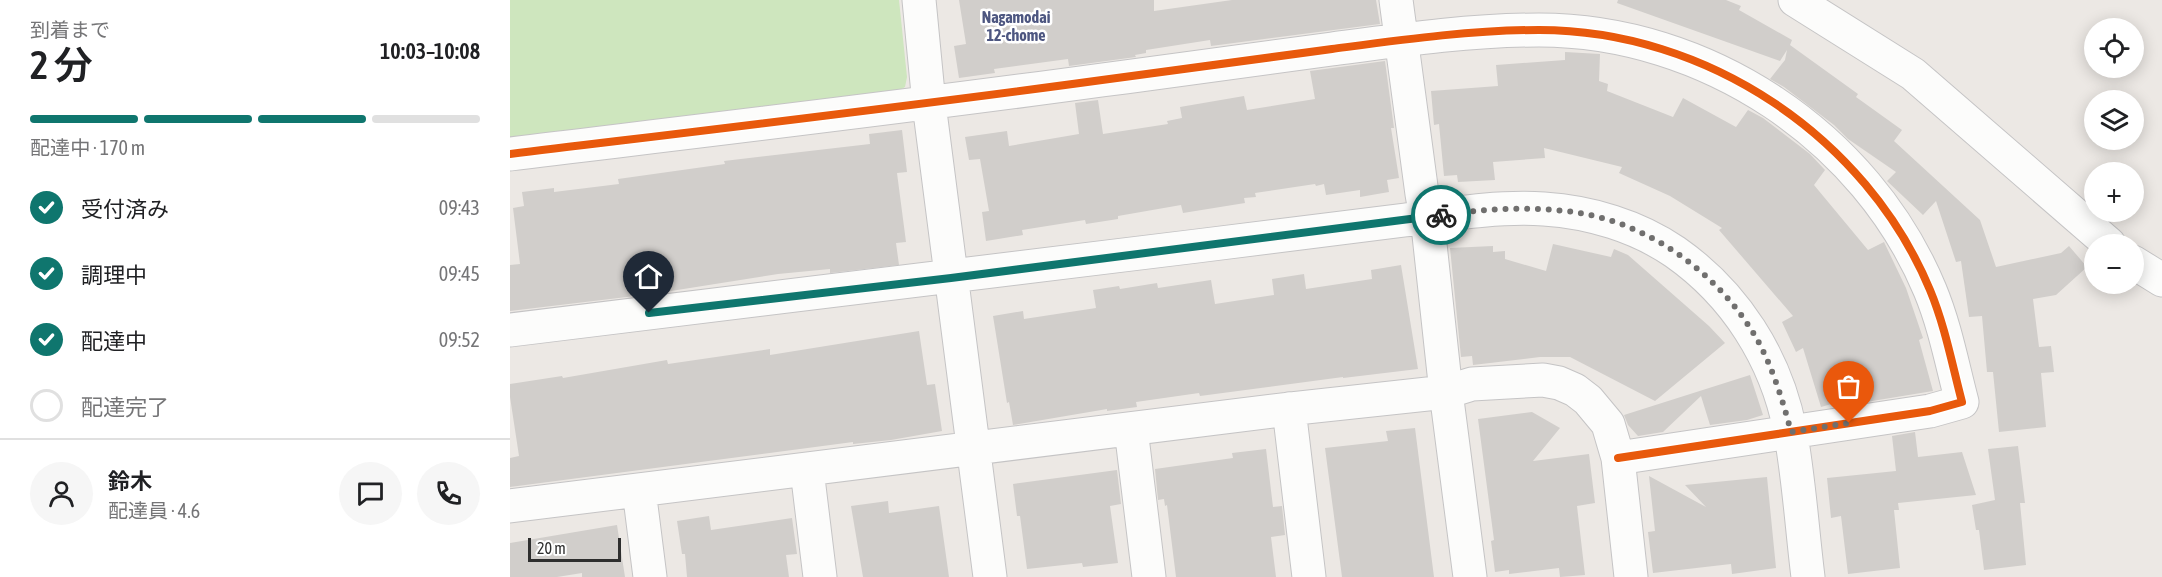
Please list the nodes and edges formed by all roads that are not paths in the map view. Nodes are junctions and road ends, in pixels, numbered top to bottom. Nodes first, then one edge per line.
1 (919, 0) edge
2 (1396, 0) edge
3 (1795, 0) edge
4 (1401, 40) junction
5 (929, 104) junction
6 (510, 154) edge
7 (1425, 217) junction
8 (2097, 234) edge
9 (2144, 268) edge
10 (951, 278) junction
11 (2162, 280) edge
12 (510, 330) edge
13 (1446, 392) junction
14 (1289, 409) junction
15 (1131, 429) junction
16 (1791, 432) junction
17 (974, 448) junction
18 (1618, 458) junction
19 (807, 470) junction
20 (639, 490) junction
21 (510, 506) edge
22 (650, 577) edge
23 (820, 577) edge
24 (990, 577) edge
25 (1149, 577) edge
26 (1309, 577) edge
27 (1470, 577) edge
28 (1631, 577) edge
29 (1808, 577) edge

1 - 5 street
2 - 4 street
3 - 8 street
4 - 5 street
4 - 7 street
4 - 16 street
5 - 6 street
5 - 10 street
7 - 10 street
7 - 13 street
7 - 16 street
9 - 11 street
10 - 12 street
10 - 17 street
13 - 14 street
13 - 18 street
13 - 27 street
14 - 15 street
14 - 26 street
15 - 17 street
15 - 25 street
16 - 18 street
16 - 29 street
17 - 19 street
17 - 24 street
18 - 28 street
19 - 20 street
19 - 23 street
20 - 21 street
20 - 22 street

